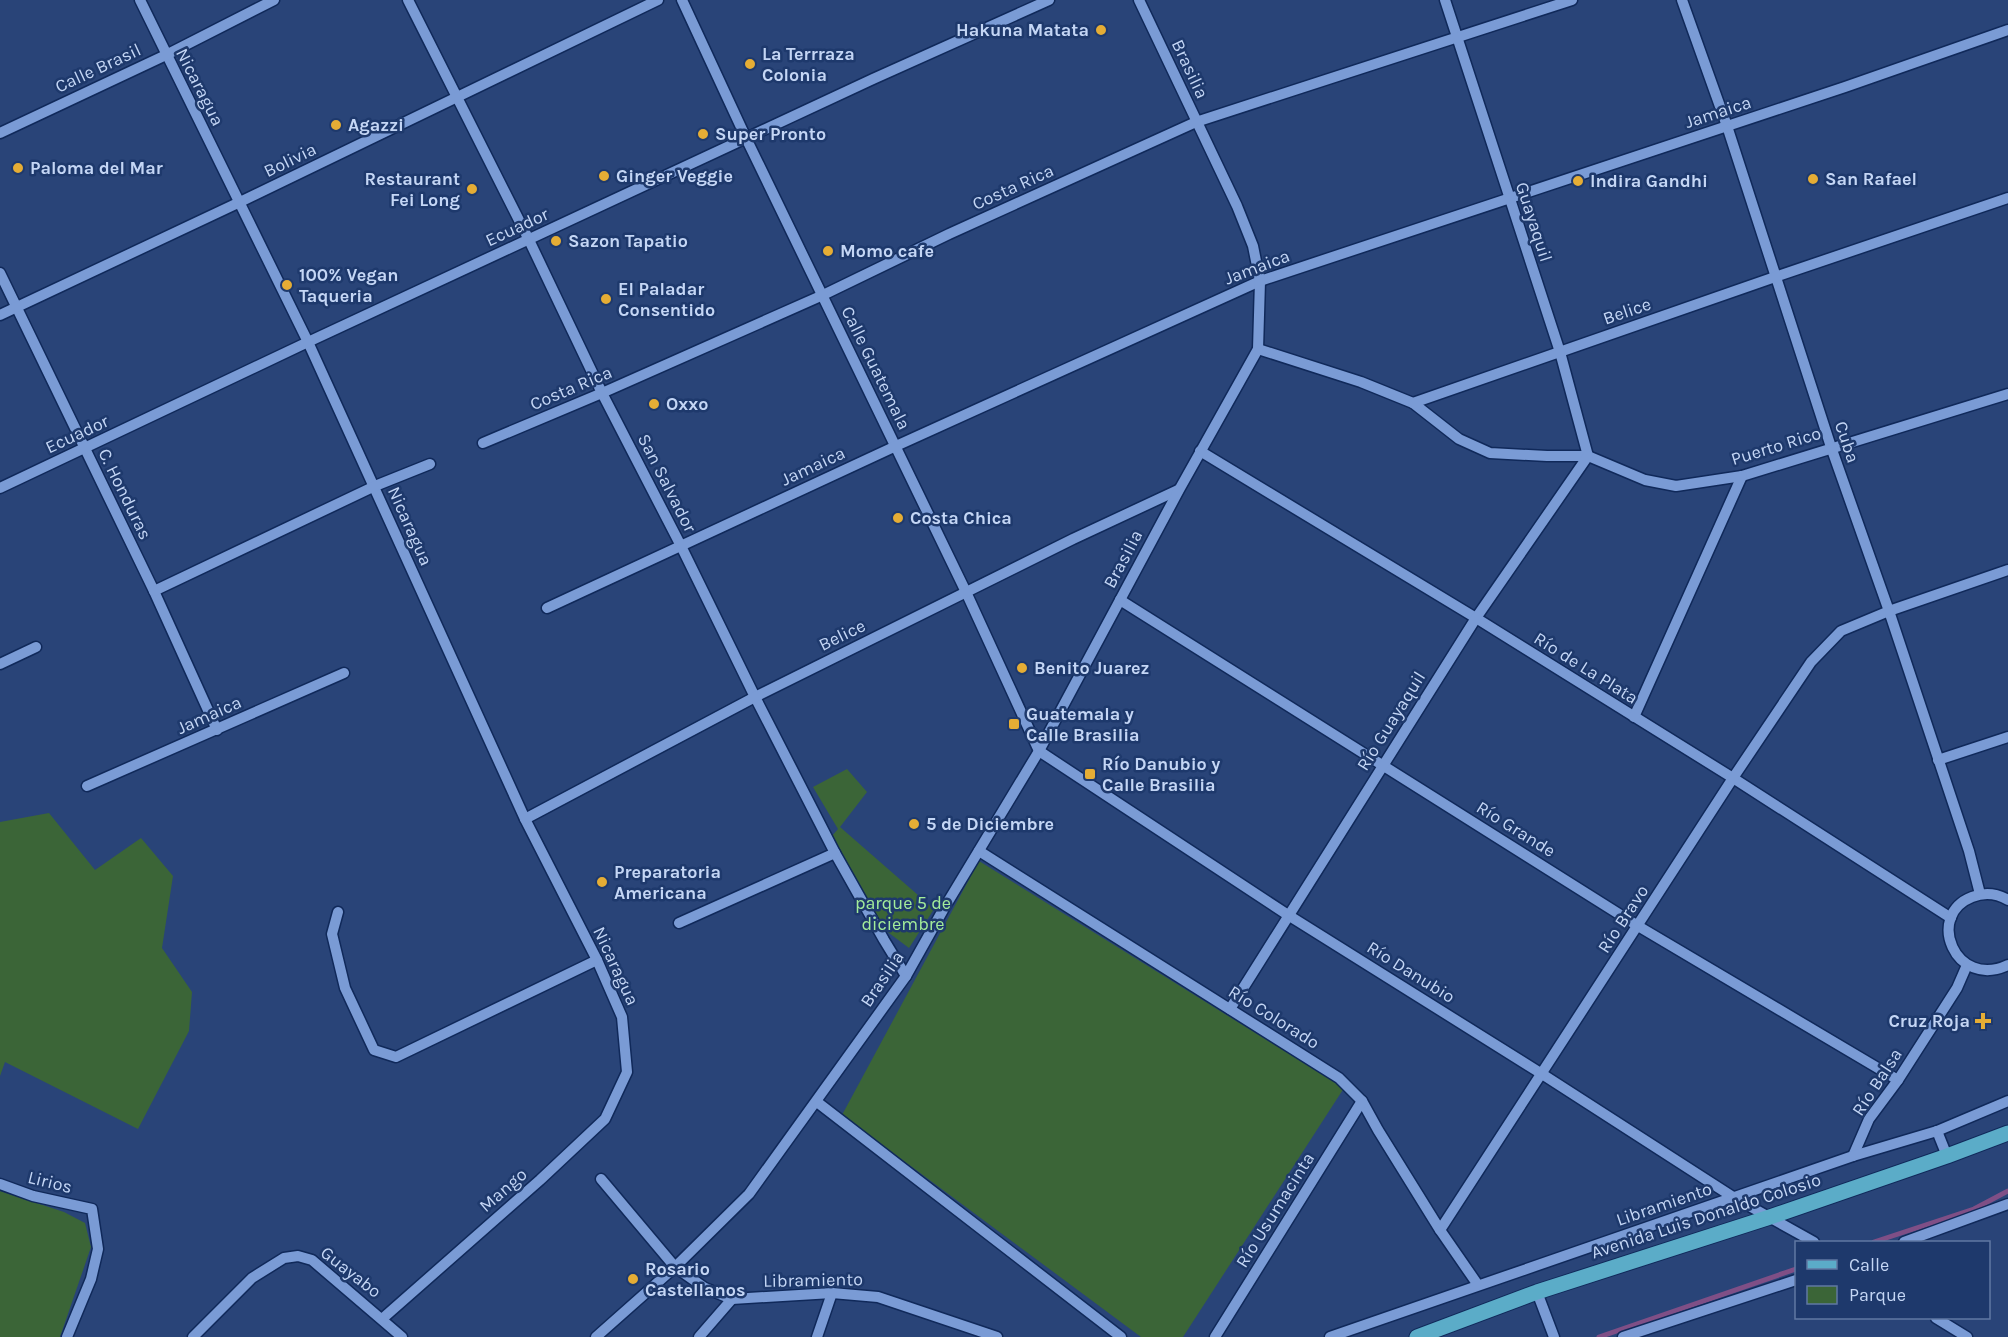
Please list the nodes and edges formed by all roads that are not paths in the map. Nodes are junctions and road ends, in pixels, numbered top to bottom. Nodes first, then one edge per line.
1 (140, 0) edge
2 (274, 0) edge
3 (408, 0) edge
4 (658, 0) edge
5 (682, 0) edge
6 (1049, 0) edge
7 (1139, 0) edge
8 (1445, 0) edge
9 (1572, 0) edge
10 (1682, 0) edge
11 (2008, 30) edge
12 (1457, 38) junction
13 (165, 54) junction
14 (456, 97) junction
15 (1196, 122) junction
16 (1727, 126) junction
17 (0, 133) edge
18 (746, 138) junction
19 (1509, 198) junction
20 (2008, 198) edge
21 (240, 202) junction
22 (528, 240) junction
23 (0, 273) edge
24 (1775, 277) junction
25 (1260, 280) junction
26 (823, 295) junction
27 (17, 308) junction
28 (0, 315) edge
29 (308, 342) junction
30 (1257, 350) junction
31 (1560, 352) junction
32 (602, 393) junction
33 (2008, 394) edge
34 (1413, 403) junction
35 (483, 443) dead end
36 (896, 446) junction
37 (1831, 447) junction
38 (86, 449) junction
39 (1200, 451) junction
40 (1588, 456) junction
41 (430, 464) dead end
42 (1742, 476) junction
43 (375, 486) junction
44 (0, 488) edge
45 (1179, 490) junction
46 (681, 546) junction
47 (2008, 570) edge
48 (154, 591) junction
49 (966, 592) junction
50 (1120, 600) junction
51 (546, 608) dead end
52 (1889, 610) junction
53 (1476, 618) junction
54 (36, 647) dead end
55 (0, 664) edge
56 (344, 673) dead end
57 (754, 697) junction
58 (1634, 717) junction
59 (217, 730) junction
60 (2008, 737) edge
61 (1039, 751) junction
62 (1938, 760) junction
63 (1383, 764) junction
64 (1733, 778) junction
65 (87, 786) dead end
66 (525, 819) junction
67 (979, 851) junction
68 (835, 853) junction
69 (1980, 894) junction
70 (2008, 900) edge
71 (338, 912) dead end
72 (1288, 915) junction
73 (1951, 918) junction
74 (679, 923) dead end
75 (1638, 926) junction
76 (597, 960) junction
77 (1966, 965) junction
78 (2008, 965) edge
79 (906, 976) junction
80 (1230, 1009) junction
81 (627, 1072) joint
82 (1542, 1074) junction
83 (1898, 1080) junction
84 (1362, 1101) junction
85 (2008, 1101) edge
86 (817, 1102) junction
87 (1937, 1131) junction
88 (2008, 1133) edge
89 (1853, 1156) junction
90 (1947, 1156) junction
91 (602, 1179) dead end
92 (0, 1184) edge
93 (1733, 1197) junction
94 (2008, 1204) edge
95 (1767, 1218) junction
96 (1440, 1230) junction
97 (1810, 1240) edge
98 (1907, 1241) edge
99 (675, 1267) junction
100 (1795, 1281) edge
101 (1478, 1285) junction
102 (1537, 1292) junction
103 (832, 1293) junction
104 (732, 1299) junction
105 (382, 1318) junction
106 (1939, 1319) edge
107 (1628, 1336) edge
108 (68, 1337) edge
109 (193, 1337) edge
110 (402, 1337) edge
111 (596, 1337) edge
112 (699, 1337) edge
113 (817, 1337) edge
114 (997, 1337) edge
115 (1121, 1337) edge
116 (1215, 1337) edge
117 (1330, 1337) edge
118 (1417, 1337) edge
119 (1554, 1337) edge
120 (1967, 1337) edge

1 - 13 street, Nicaragua
2 - 13 street, Calle Brasil
3 - 14 street, San Salvador
4 - 14 street, Bolivia
5 - 18 street, Calle Guatemala
6 - 18 street, Ecuador
7 - 15 street, Brasilia
8 - 12 street, Guayaquil
9 - 12 street, Costa Rica
10 - 16 street, Cuba
11 - 16 street, Jamaica
12 - 15 street, Costa Rica
12 - 19 street, Guayaquil
13 - 17 street, Calle Brasil
13 - 21 street, Nicaragua
14 - 21 street, Bolivia
14 - 22 street, San Salvador
15 - 25 street, Brasilia
15 - 26 street, Costa Rica
16 - 19 street, Jamaica
16 - 24 street, Cuba
18 - 22 street, Ecuador
18 - 26 street, Calle Guatemala
19 - 25 street, Jamaica
19 - 31 street, Guayaquil
20 - 24 street, Belice
21 - 27 street, Bolivia
21 - 29 street, Nicaragua
22 - 29 street, Ecuador
22 - 32 street, San Salvador
23 - 27 street, C. Honduras
24 - 31 street, Belice
24 - 37 street, Cuba
25 - 30 street, Brasilia
25 - 36 street, Jamaica
26 - 32 street, Costa Rica
26 - 36 street, Calle Guatemala
27 - 28 street, Bolivia
27 - 38 street, C. Honduras
29 - 38 street, Ecuador
29 - 43 street, Nicaragua
30 - 34 street
30 - 39 street, Brasilia
31 - 34 street, Belice
31 - 40 street, Guayaquil
32 - 35 street, Costa Rica
32 - 46 street, San Salvador
33 - 37 street, Puerto Rico
34 - 40 street
36 - 46 street, Jamaica
36 - 49 street, Calle Guatemala
37 - 42 street, Puerto Rico
37 - 52 street, Cuba
38 - 44 street, Ecuador
38 - 48 street, C. Honduras
39 - 45 street, Brasilia
39 - 53 street, Río de La Plata
40 - 42 street, Puerto Rico
40 - 53 street, Río Guayaquil
41 - 43 street
42 - 58 street
43 - 48 street
43 - 66 street, Nicaragua
45 - 49 street, Belice
45 - 50 street, Brasilia
46 - 51 street, Jamaica
46 - 57 street, San Salvador
47 - 52 street
48 - 59 street, C. Honduras
49 - 57 street, Belice
49 - 61 street, Calle Guatemala
50 - 61 street, Brasilia
50 - 63 street, Río Grande
52 - 62 street, Cuba
52 - 64 street, Río Bravo
53 - 58 street, Río de La Plata
53 - 63 street, Río Guayaquil
54 - 55 street
56 - 59 street, Jamaica
57 - 66 street, Belice
57 - 68 street, San Salvador
58 - 64 street, Río de La Plata
59 - 65 street, Jamaica
60 - 62 street
61 - 67 street, Brasilia
61 - 72 street, Río Danubio
62 - 69 street, Cuba
63 - 72 street, Río Guayaquil
63 - 75 street, Río Grande
64 - 73 street, Río de La Plata
64 - 75 street, Río Bravo
66 - 76 street, Nicaragua
67 - 79 street, Brasilia
67 - 80 street, Río Colorado
68 - 74 street
68 - 79 street, San Salvador
69 - 70 street
69 - 73 street
71 - 76 street
72 - 80 street, Río Guayaquil
72 - 82 street, Río Danubio
73 - 77 street
75 - 82 street, Río Bravo
75 - 83 street, Río Grande
76 - 81 street, Nicaragua
77 - 78 street
77 - 83 street, Río Balsa
79 - 86 street, Brasilia
80 - 84 street, Río Colorado
81 - 105 street, Mango
82 - 93 street, Río Danubio
82 - 96 street, Río Bravo
83 - 89 street, Río Balsa
84 - 96 street, Río Colorado
84 - 116 street, Río Usumacinta
85 - 87 street, Libramiento
86 - 99 street, Brasilia
86 - 115 street
87 - 89 street, Libramiento
87 - 90 street
88 - 90 main road, Avenida Luis Donaldo Colosio
89 - 93 street, Libramiento
90 - 95 main road, Avenida Luis Donaldo Colosio
91 - 99 street, Libramiento
92 - 108 street, Lirios
93 - 95 street, Río Danubio
93 - 101 street, Libramiento
94 - 98 street
95 - 97 street, Río Danubio
95 - 102 main road, Avenida Luis Donaldo Colosio
96 - 101 street, Río Colorado
99 - 104 street, Libramiento
99 - 111 street, Brasilia
100 - 107 street
101 - 117 street, Libramiento
102 - 118 main road, Avenida Luis Donaldo Colosio
102 - 119 street
103 - 104 street, Libramiento
103 - 113 street
103 - 114 street, Libramiento
104 - 112 street
105 - 109 street, Guayabo
105 - 110 street, Guayabo
106 - 120 street

